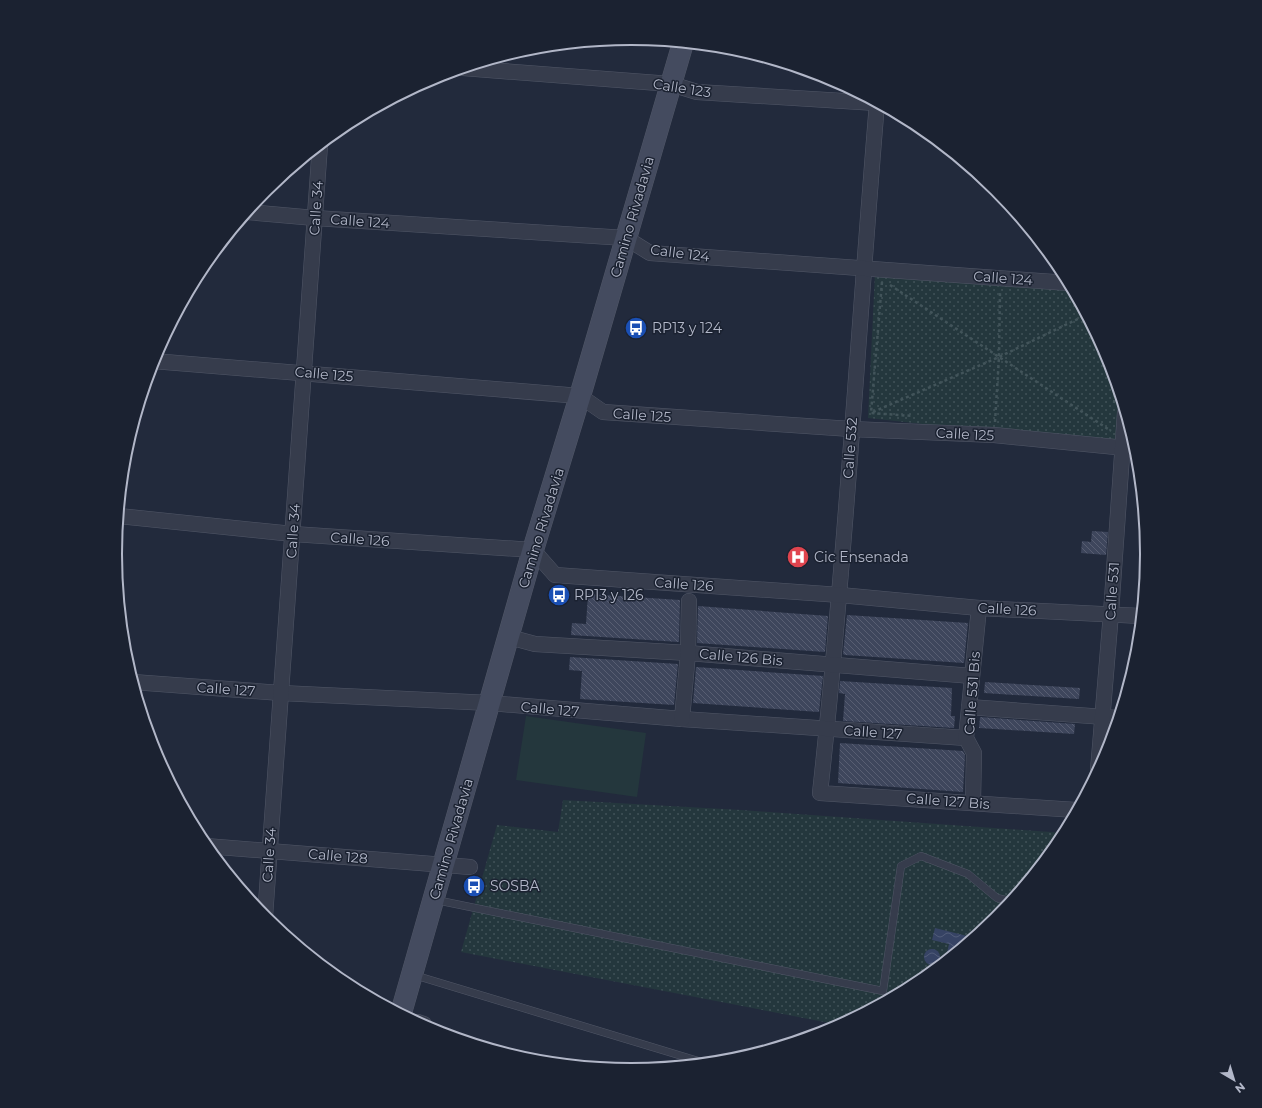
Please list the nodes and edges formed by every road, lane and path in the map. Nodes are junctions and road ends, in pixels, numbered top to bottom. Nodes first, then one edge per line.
1 (682, 48) edge
2 (476, 69) edge
3 (671, 84) junction
4 (866, 102) edge
5 (877, 108) edge
6 (320, 151) edge
7 (253, 213) edge
8 (315, 218) junction
9 (626, 238) junction
10 (863, 268) junction
11 (1000, 277) junction
12 (1061, 282) edge
13 (1082, 318) edge
14 (999, 357) junction
15 (160, 362) edge
16 (305, 373) junction
17 (580, 396) junction
18 (871, 413) junction
19 (1120, 413) edge
20 (918, 417) dead end
21 (1113, 425) dead end
22 (997, 427) junction
23 (851, 429) junction
24 (1104, 431) dead end
25 (1112, 432) junction
26 (1127, 440) edge
27 (1129, 449) edge
28 (123, 516) edge
29 (293, 534) junction
30 (533, 550) junction
31 (840, 595) junction
32 (689, 601) dead end
33 (979, 608) junction
34 (1111, 613) junction
35 (1136, 616) edge
36 (509, 637) junction
37 (688, 653) junction
38 (833, 665) junction
39 (972, 676) junction
40 (138, 682) edge
41 (281, 693) junction
42 (490, 703) junction
43 (969, 707) junction
44 (1102, 717) junction
45 (1113, 718) edge
46 (682, 719) junction
47 (827, 729) junction
48 (966, 738) junction
49 (1099, 753) edge
50 (820, 793) joint
51 (973, 802) junction
52 (1072, 810) edge
53 (215, 847) edge
54 (269, 851) junction
55 (444, 865) junction
56 (470, 867) dead end
57 (433, 900) junction
58 (1005, 900) edge
59 (266, 908) edge
60 (412, 974) junction
61 (402, 1009) edge
62 (693, 1059) edge

1 - 3 main road, Camino Rivadavia
2 - 3 street, Calle 123
3 - 4 street, Calle 123
3 - 9 main road, Camino Rivadavia
5 - 10 street, Calle 532
6 - 8 street, Calle 34
7 - 8 street, Calle 124
8 - 9 street, Calle 124
8 - 16 street, Calle 34
9 - 10 street, Calle 124
9 - 17 main road, Camino Rivadavia
10 - 11 street, Calle 124
10 - 23 street, Calle 532
11 - 12 street, Calle 124
11 - 14 path
13 - 14 path
14 - 18 path
14 - 18 path
14 - 22 path
14 - 25 path
15 - 16 street, Calle 125
16 - 17 street, Calle 125
16 - 29 street, Calle 34
17 - 23 street, Calle 125
17 - 30 main road, Camino Rivadavia
18 - 20 path
18 - 23 path
19 - 26 street, Calle 531
21 - 25 path
22 - 23 street, Calle 125
22 - 27 street, Calle 125
23 - 31 street, Calle 532
24 - 25 path
25 - 27 path
27 - 34 street, Calle 531
28 - 29 street, Calle 126
29 - 30 street, Calle 126
29 - 41 street, Calle 34
30 - 31 street, Calle 126
30 - 36 main road, Camino Rivadavia
31 - 33 street, Calle 126
31 - 38 street, Calle 532
32 - 37 street
33 - 34 street, Calle 126
33 - 39 street, Calle 531 Bis
34 - 35 street, Calle 126
34 - 44 street, Calle 531
36 - 37 street, Calle 126 Bis
36 - 42 main road, Camino Rivadavia
37 - 38 street, Calle 126 Bis
37 - 46 street
38 - 39 street, Calle 126 Bis
38 - 47 street, Calle 532
39 - 43 street, Calle 531 Bis
40 - 41 street, Calle 127
41 - 42 street, Calle 127
41 - 54 street, Calle 34
42 - 46 street, Calle 127
42 - 55 main road, Camino Rivadavia
43 - 44 street
43 - 48 street, Calle 531 Bis
44 - 45 street
44 - 49 street, Calle 531
46 - 47 street, Calle 127
47 - 48 street, Calle 127
47 - 50 street, Calle 532
48 - 51 street, Calle 531 Bis
50 - 51 street, Calle 127 Bis
51 - 52 street, Calle 127 Bis
53 - 54 street, Calle 128
54 - 55 street, Calle 128
54 - 59 street, Calle 34
55 - 56 street, Calle 128
55 - 57 main road, Camino Rivadavia
57 - 58 lane
57 - 60 main road, Camino Rivadavia
60 - 61 main road, Camino Rivadavia
60 - 62 lane

